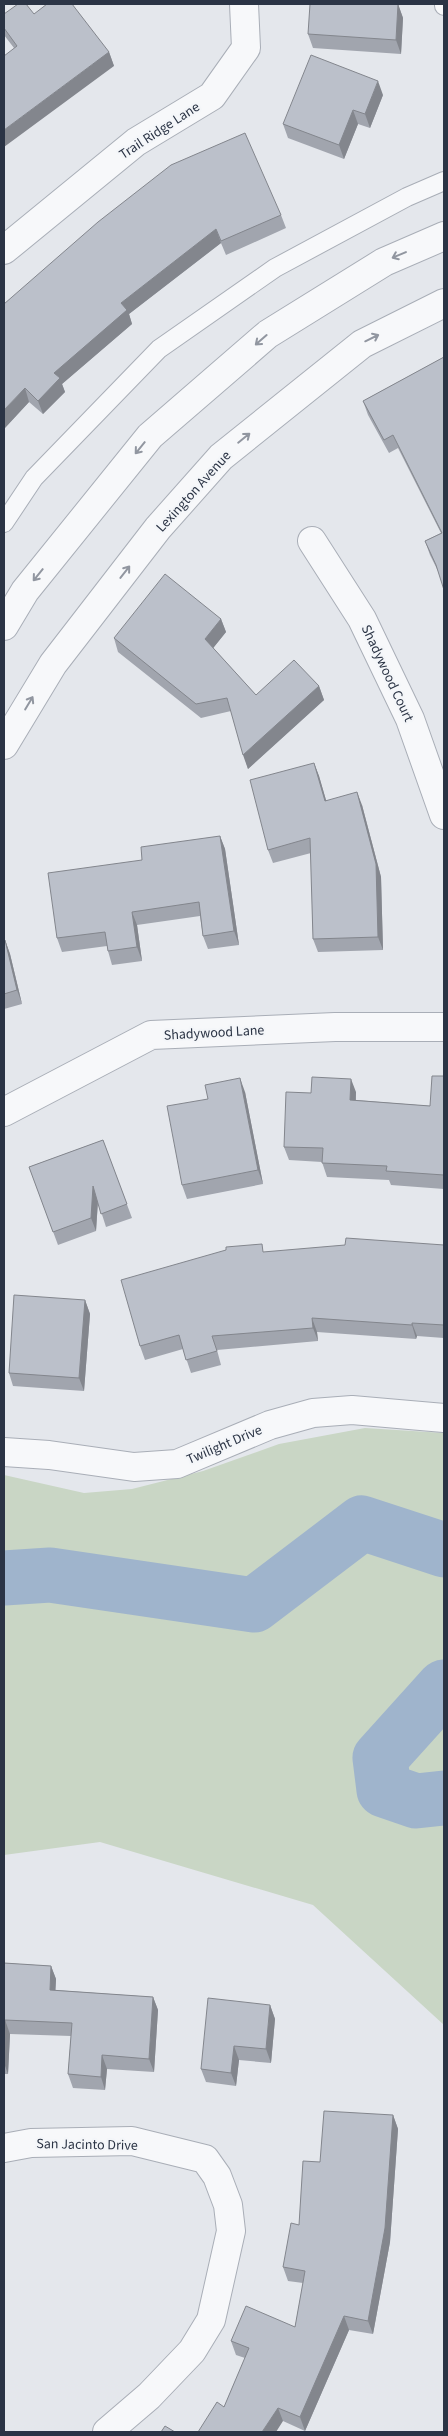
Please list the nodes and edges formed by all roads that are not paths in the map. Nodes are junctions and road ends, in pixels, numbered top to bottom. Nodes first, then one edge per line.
1 (244, 4) edge
2 (444, 181) edge
3 (444, 236) edge
4 (4, 250) edge
5 (444, 303) edge
6 (4, 524) edge
7 (312, 541) dead end
8 (4, 626) edge
9 (4, 745) edge
10 (444, 815) edge
11 (444, 1027) edge
12 (4, 1112) edge
13 (444, 1418) edge
14 (4, 1452) edge
15 (4, 2148) edge
16 (107, 2432) edge

1 - 4 street, Trail Ridge Lane
2 - 6 lane
3 -> 8 street
9 -> 5 street, Lexington Avenue
7 - 10 street, Shadywood Court
11 - 12 street, Shadywood Lane
13 - 14 street, Twilight Drive
15 - 16 street, San Jacinto Drive

